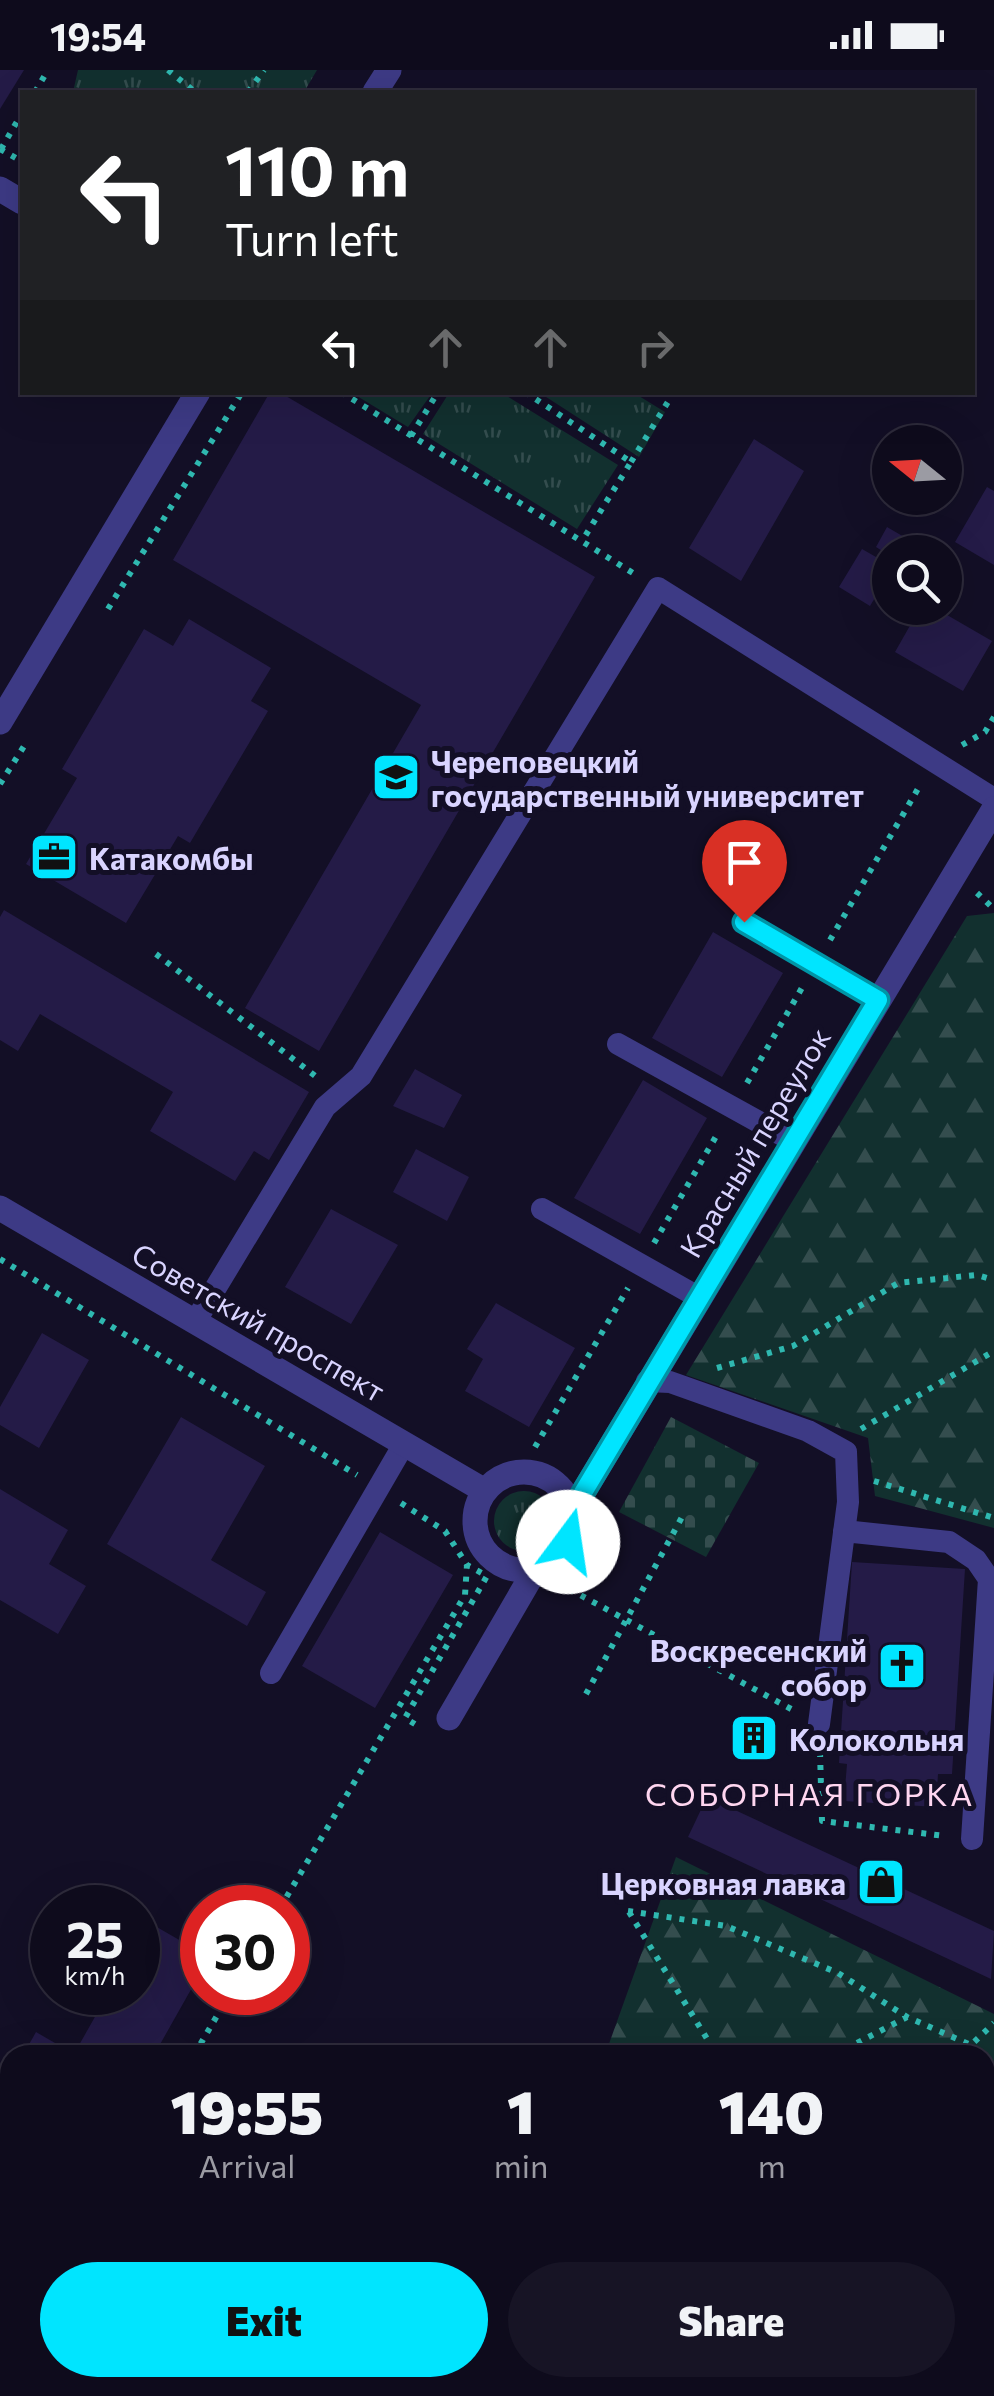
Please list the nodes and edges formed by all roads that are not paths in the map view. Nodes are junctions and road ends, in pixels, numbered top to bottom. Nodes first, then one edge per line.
1 (196, 395) edge
2 (0, 722) edge
3 (994, 799) edge
4 (994, 809) edge
5 (744, 922) dead end
6 (878, 1000) junction
7 (618, 1044) dead end
8 (793, 1141) junction
9 (0, 1208) edge
10 (542, 1209) dead end
11 (698, 1297) junction
12 (195, 1322) junction
13 (659, 1381) junction
14 (404, 1444) junction
15 (485, 1491) junction
16 (572, 1511) junction
17 (844, 1531) junction
18 (544, 1575) junction
19 (271, 1673) dead end
20 (449, 1718) dead end
21 (819, 1724) road end
22 (972, 1840) road end

1 - 2 street
3 - 12 lane
4 - 6 street, Красный переулок
5 - 6 lane
6 - 8 street, Красный переулок
7 - 8 lane
8 - 11 street, Красный переулок
9 - 12 street, Советский проспект
10 - 11 lane
11 - 13 street, Красный переулок
12 - 14 street, Советский проспект
13 - 16 street, Красный переулок
13 - 17 lane
14 - 15 street, Советский проспект
14 - 19 lane
15 - 16 street
15 - 18 street
16 - 18 street
17 - 21 lane
17 - 22 lane
18 - 20 street

